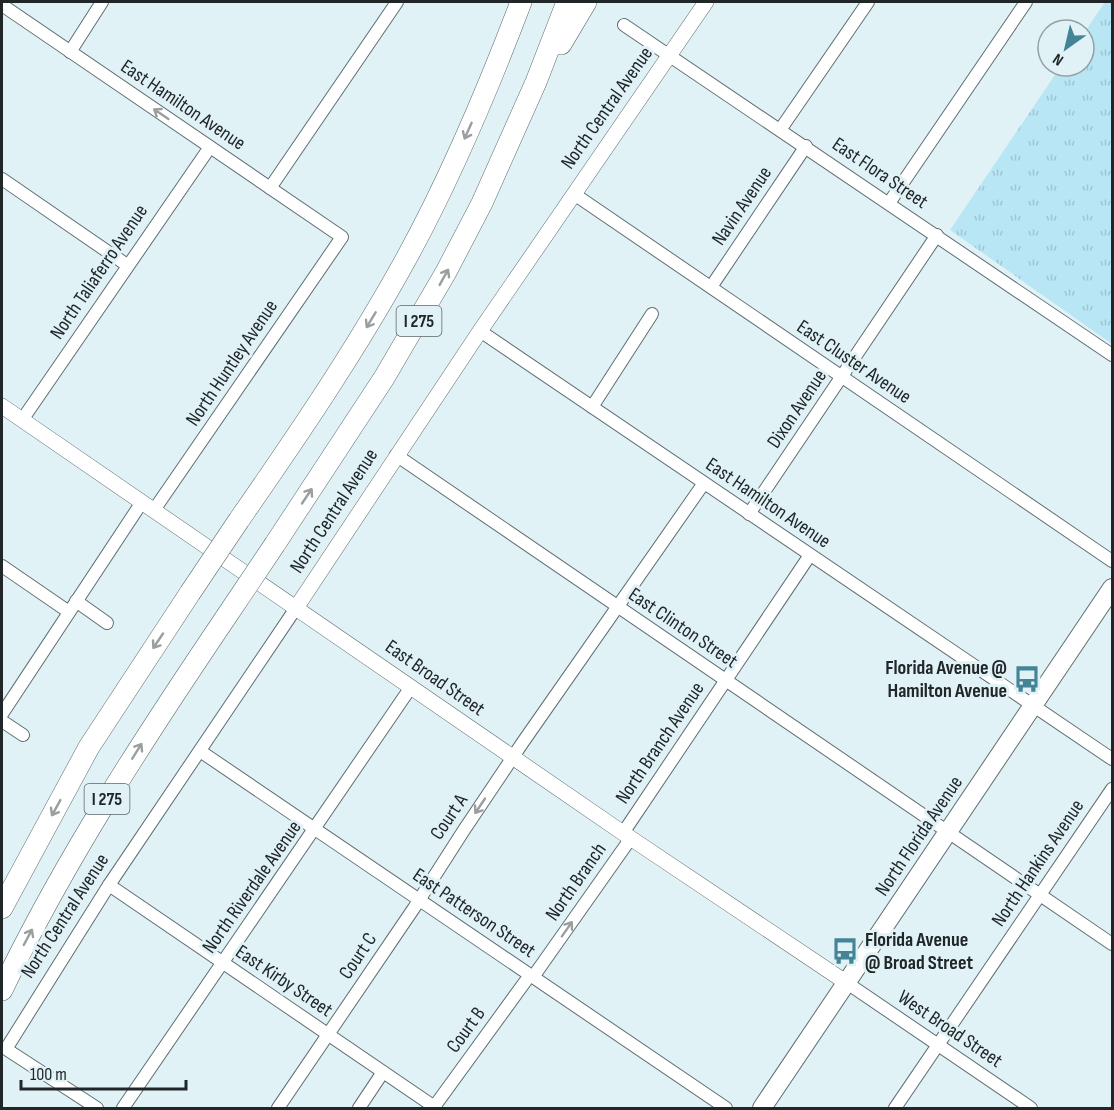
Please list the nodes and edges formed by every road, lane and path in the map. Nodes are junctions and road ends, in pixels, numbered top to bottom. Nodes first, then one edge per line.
1 (102, 2) edge
2 (397, 2) edge
3 (507, 2) edge
4 (521, 2) edge
5 (567, 2) edge
6 (586, 2) edge
7 (706, 2) edge
8 (867, 2) edge
9 (1026, 2) edge
10 (2, 4) edge
11 (624, 25) dead end
12 (70, 52) junction
13 (669, 56) junction
14 (492, 78) junction
15 (536, 82) junction
16 (780, 130) junction
17 (806, 146) junction
18 (210, 147) junction
19 (2, 179) edge
20 (270, 188) junction
21 (574, 194) junction
22 (889, 203) junction
23 (937, 235) junction
24 (342, 237) joint
25 (127, 265) junction
26 (711, 287) junction
27 (652, 314) dead end
28 (480, 331) junction
29 (1113, 355) edge
30 (842, 377) junction
31 (2, 406) edge
32 (592, 407) junction
33 (22, 420) junction
34 (396, 455) junction
35 (704, 483) junction
36 (148, 506) junction
37 (749, 514) junction
38 (810, 555) junction
39 (1113, 561) edge
40 (2, 566) edge
41 (1113, 588) edge
42 (76, 601) junction
43 (617, 606) junction
44 (296, 608) junction
45 (69, 612) junction
46 (107, 623) dead end
47 (726, 680) junction
48 (411, 687) junction
49 (1034, 706) junction
50 (2, 714) edge
51 (2, 721) edge
52 (23, 735) dead end
53 (200, 751) junction
54 (513, 757) junction
55 (1113, 759) edge
56 (1113, 789) edge
57 (316, 830) junction
58 (949, 832) junction
59 (627, 836) junction
60 (110, 885) junction
61 (1040, 894) junction
62 (419, 900) junction
63 (2, 908) edge
64 (1113, 944) edge
65 (224, 963) junction
66 (531, 976) junction
67 (847, 982) junction
68 (2, 990) edge
69 (327, 1035) junction
70 (938, 1045) junction
71 (383, 1072) junction
72 (97, 1108) edge
73 (123, 1108) edge
74 (278, 1108) edge
75 (359, 1108) edge
76 (435, 1108) edge
77 (726, 1108) edge
78 (762, 1108) edge
79 (895, 1108) edge
80 (1031, 1108) edge

1 - 12 street
2 - 20 street
3 - 14 highway
4 - 14 highway, I 275
5 - 15 highway, I 275
6 - 15 highway
7 - 13 street, North Central Avenue
8 - 16 street
9 - 22 street
10 - 12 street, East Hamilton Avenue
11 - 13 street, East Flora Street
18 -> 12 street, East Hamilton Avenue
13 - 16 street, East Flora Street
13 - 21 street, North Central Avenue
14 -> 63 highway, I 275, bridge
68 -> 15 highway, I 275, bridge
16 - 17 street, East Flora Street
17 - 22 street, East Flora Street
17 - 26 street, Navin Avenue
18 - 20 street, East Hamilton Avenue
18 - 25 street, North Taliaferro Avenue
19 - 25 street
20 - 24 street, East Hamilton Avenue
21 - 26 street, East Cluster Avenue
21 - 28 street, North Central Avenue
22 - 23 street, East Flora Street
23 - 29 street, East Flora Street
23 - 30 street, Dixon Avenue
24 - 36 street, North Huntley Avenue
25 - 33 street, North Taliaferro Avenue
26 - 30 street, East Cluster Avenue
27 - 32 street
28 - 32 street, East Hamilton Avenue
28 - 34 street, North Central Avenue
30 - 37 street, Dixon Avenue
30 - 39 street, East Cluster Avenue
31 - 33 street, East Broad Street
32 - 35 street, East Hamilton Avenue
33 - 36 street, East Broad Street
34 - 43 street, East Clinton Street
34 - 44 street, North Central Avenue
35 - 37 street, East Hamilton Avenue
35 - 43 street
36 - 42 street, North Huntley Avenue
36 - 44 street, East Broad Street
37 - 38 street, East Hamilton Avenue
38 - 47 street, North Branch Avenue
38 - 49 street, East Hamilton Avenue
40 - 45 street
41 - 49 main road, North Florida Avenue
42 - 45 street, North Huntley Avenue
42 - 46 street
43 - 47 street, East Clinton Street
43 - 54 street
44 - 48 street, East Broad Street
44 - 53 street, North Central Avenue
45 - 50 street, North Huntley Avenue
47 - 58 street, East Clinton Street
47 - 59 street, North Branch Avenue
48 - 54 street, East Broad Street
48 - 57 street, North Riverdale Avenue
49 - 55 street, East Hamilton Avenue
49 - 58 main road, North Florida Avenue
51 - 52 street
53 - 57 street, East Patterson Street
53 - 60 street, North Central Avenue
54 - 59 street, East Broad Street
54 -> 62 street, Court A
56 - 61 street, North Hankins Avenue
57 - 62 street, East Patterson Street
57 - 65 street, North Riverdale Avenue
58 - 61 street, East Clinton Street
58 - 67 main road, North Florida Avenue
66 -> 59 street, North Branch
59 - 67 street, East Broad Street
60 - 65 street, East Kirby Street
60 - 72 street, North Central Avenue
61 - 64 street, East Clinton Street
61 - 70 street, North Hankins Avenue
62 - 66 street, East Patterson Street
62 - 69 street, Court C
65 - 69 street, East Kirby Street
65 - 73 street, North Riverdale Avenue
66 - 76 street, Court B
66 - 77 street, East Patterson Street
67 - 70 street, West Broad Street
67 - 78 main road, North Florida Avenue
69 - 71 street, East Kirby Street
69 - 74 street, Court C
70 - 79 street, North Hankins Avenue
70 - 80 street, West Broad Street
71 - 75 street
71 - 76 street, East Kirby Street

